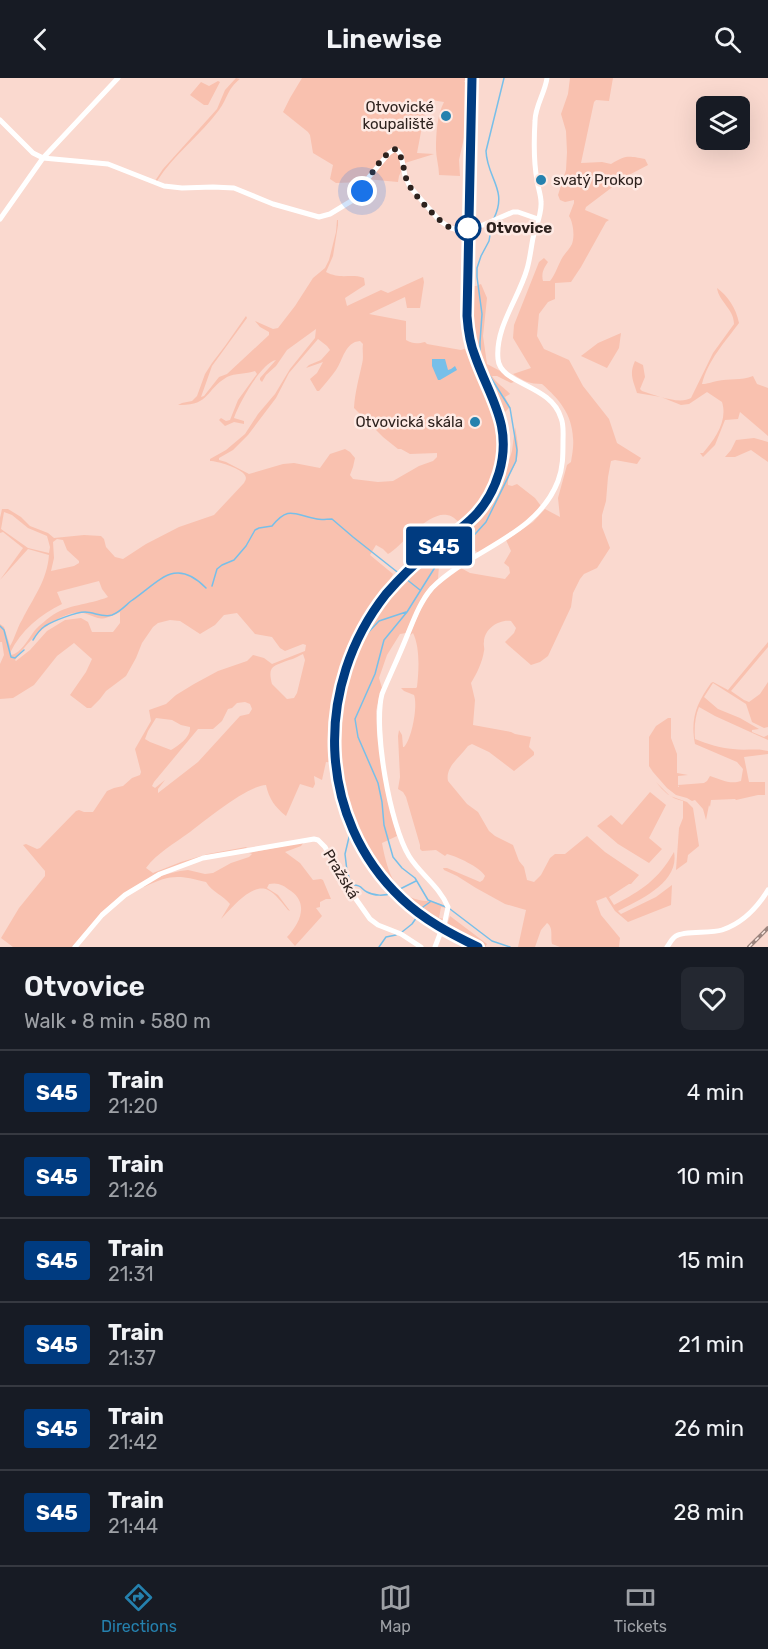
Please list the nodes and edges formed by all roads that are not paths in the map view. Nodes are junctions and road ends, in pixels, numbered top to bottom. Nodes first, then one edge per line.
1 (118, 78) edge
2 (547, 78) edge
3 (0, 120) edge
4 (43, 158) junction
5 (0, 219) edge
6 (538, 219) junction
7 (768, 890) edge
8 (75, 947) edge
9 (421, 947) edge
10 (435, 947) edge
11 (667, 947) edge

1 - 4 main road
2 - 6 main road
3 - 4 main road
4 - 5 main road
4 - 6 main road
6 - 10 main road
7 - 11 main road
8 - 9 main road, Pražská

